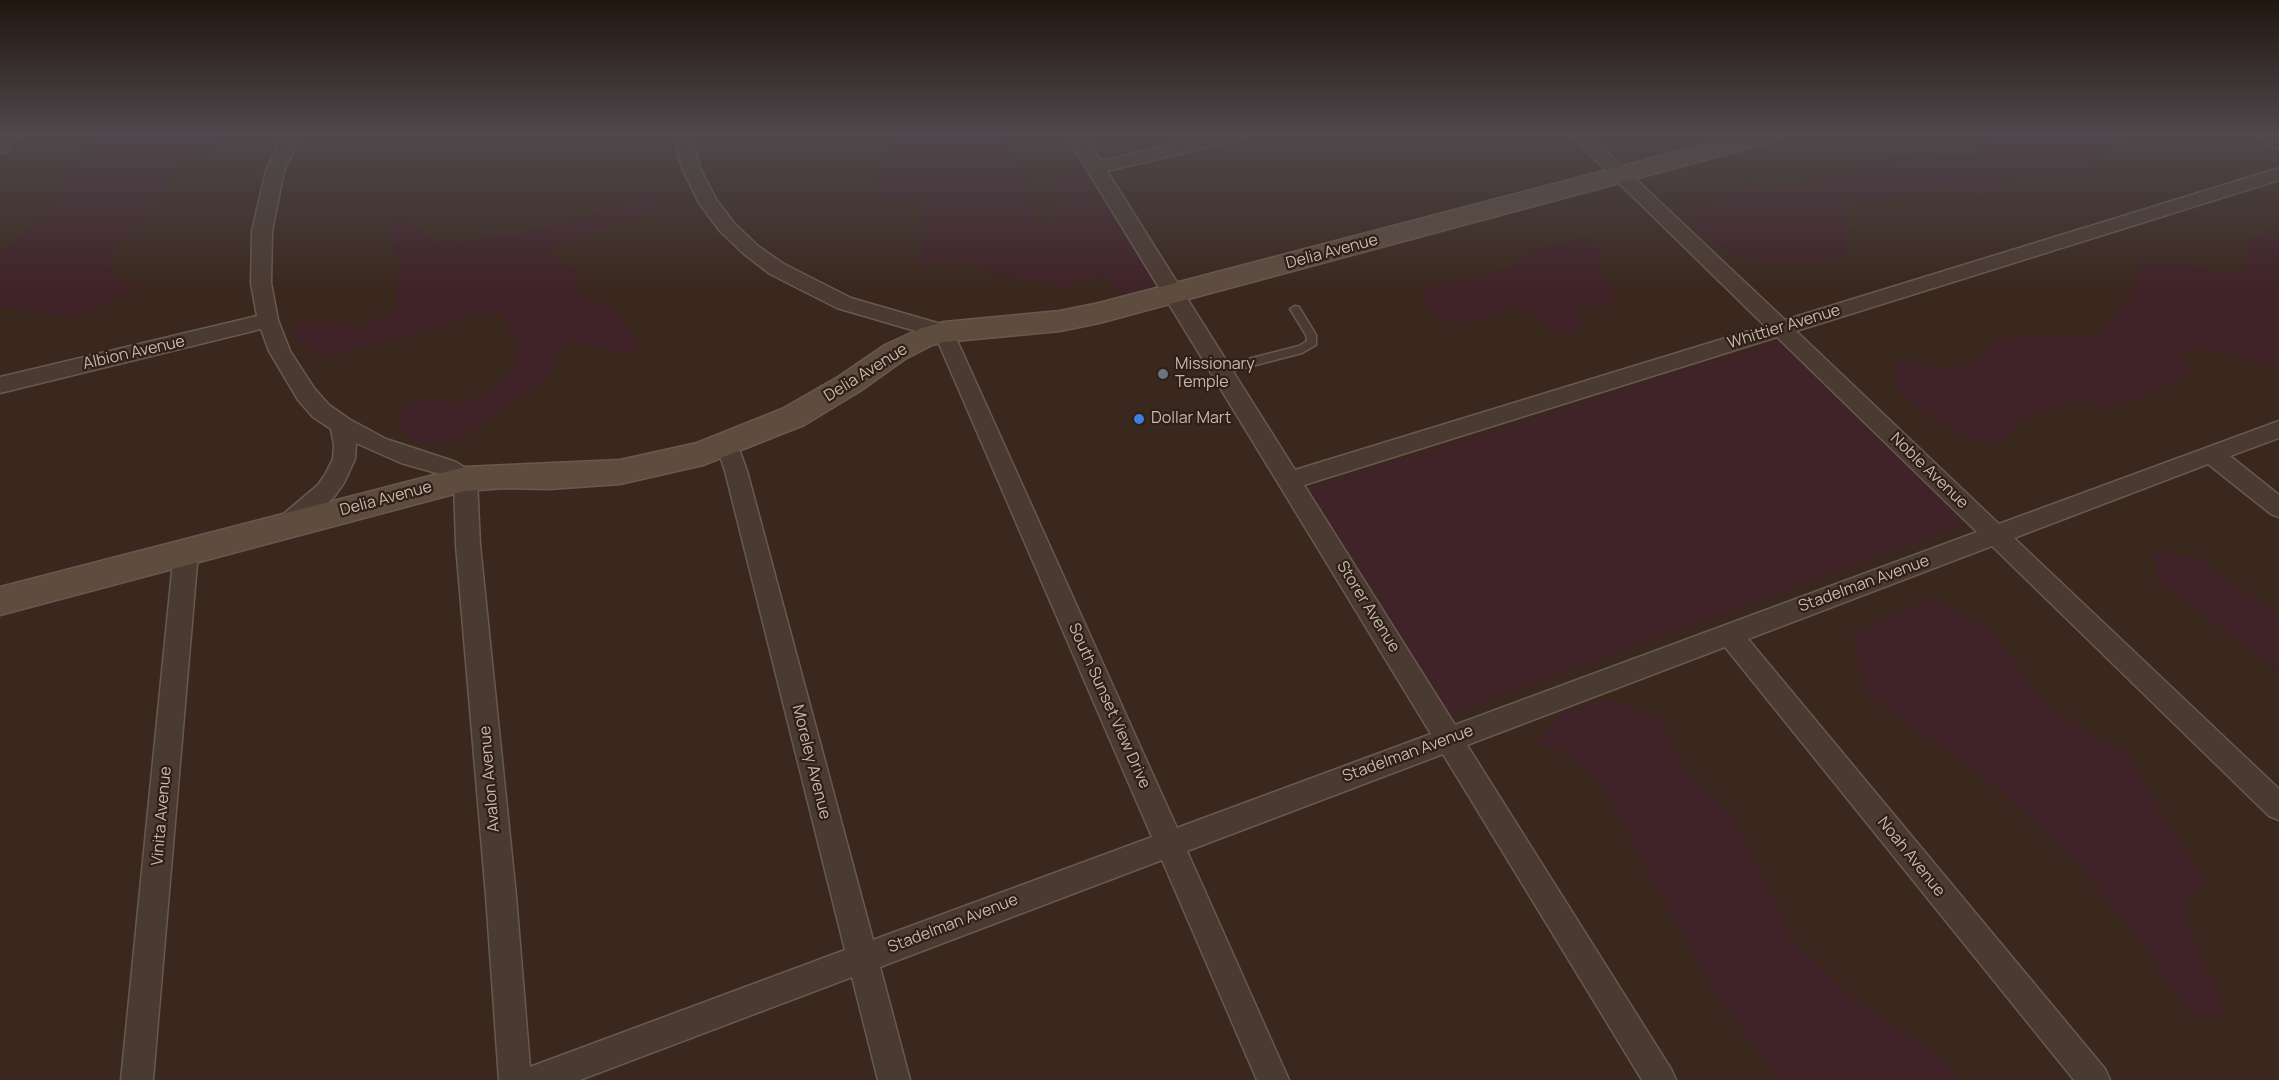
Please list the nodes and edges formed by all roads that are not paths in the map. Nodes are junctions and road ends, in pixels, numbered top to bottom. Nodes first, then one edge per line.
1 (272, 185) edge
2 (699, 185) edge
3 (1107, 185) edge
4 (1581, 185) edge
5 (1631, 185) edge
6 (2242, 185) edge
7 (1174, 294) junction
8 (1295, 309) dead end
9 (268, 320) junction
10 (1780, 329) junction
11 (944, 332) junction
12 (1221, 370) junction
13 (0, 385) edge
14 (341, 425) junction
15 (2279, 429) edge
16 (727, 444) junction
17 (2212, 455) junction
18 (465, 479) junction
19 (1289, 481) junction
20 (2279, 508) edge
21 (288, 524) junction
22 (1996, 535) junction
23 (186, 552) junction
24 (0, 601) edge
25 (1729, 634) junction
26 (1450, 738) junction
27 (2279, 807) edge
28 (1169, 843) junction
29 (861, 959) junction
30 (136, 1080) edge
31 (515, 1080) edge
32 (538, 1080) edge
33 (894, 1080) edge
34 (1273, 1080) edge
35 (1660, 1080) edge
36 (2094, 1080) edge

1 - 9 street
2 - 11 street
3 - 7 street, Storer Avenue
4 - 7 street, Delia Avenue
5 - 10 street, Noble Avenue
6 - 10 street, Whittier Avenue
7 - 11 street, Delia Avenue
7 - 12 street, Storer Avenue
8 - 12 lane
9 - 13 street, Albion Avenue
9 - 14 street
10 - 19 street, Whittier Avenue
10 - 22 street, Noble Avenue
11 - 16 street, Delia Avenue
11 - 28 street, South Sunset View Drive
12 - 19 street, Storer Avenue
14 - 18 street
14 - 21 street
15 - 17 street, Stadelman Avenue
16 - 18 street, Delia Avenue
16 - 29 street, Moreley Avenue
17 - 20 street
17 - 22 street, Stadelman Avenue
18 - 21 street, Delia Avenue
18 - 31 street, Avalon Avenue
19 - 26 street, Storer Avenue
21 - 23 street, Delia Avenue
22 - 25 street, Stadelman Avenue
22 - 27 street, Noble Avenue
23 - 24 street, Delia Avenue
23 - 30 street, Vinita Avenue
25 - 26 street, Stadelman Avenue
25 - 36 street, Noah Avenue
26 - 28 street, Stadelman Avenue
26 - 35 street, Storer Avenue
28 - 29 street, Stadelman Avenue
28 - 34 street, South Sunset View Drive
29 - 32 street, Stadelman Avenue
29 - 33 street, Moreley Avenue

